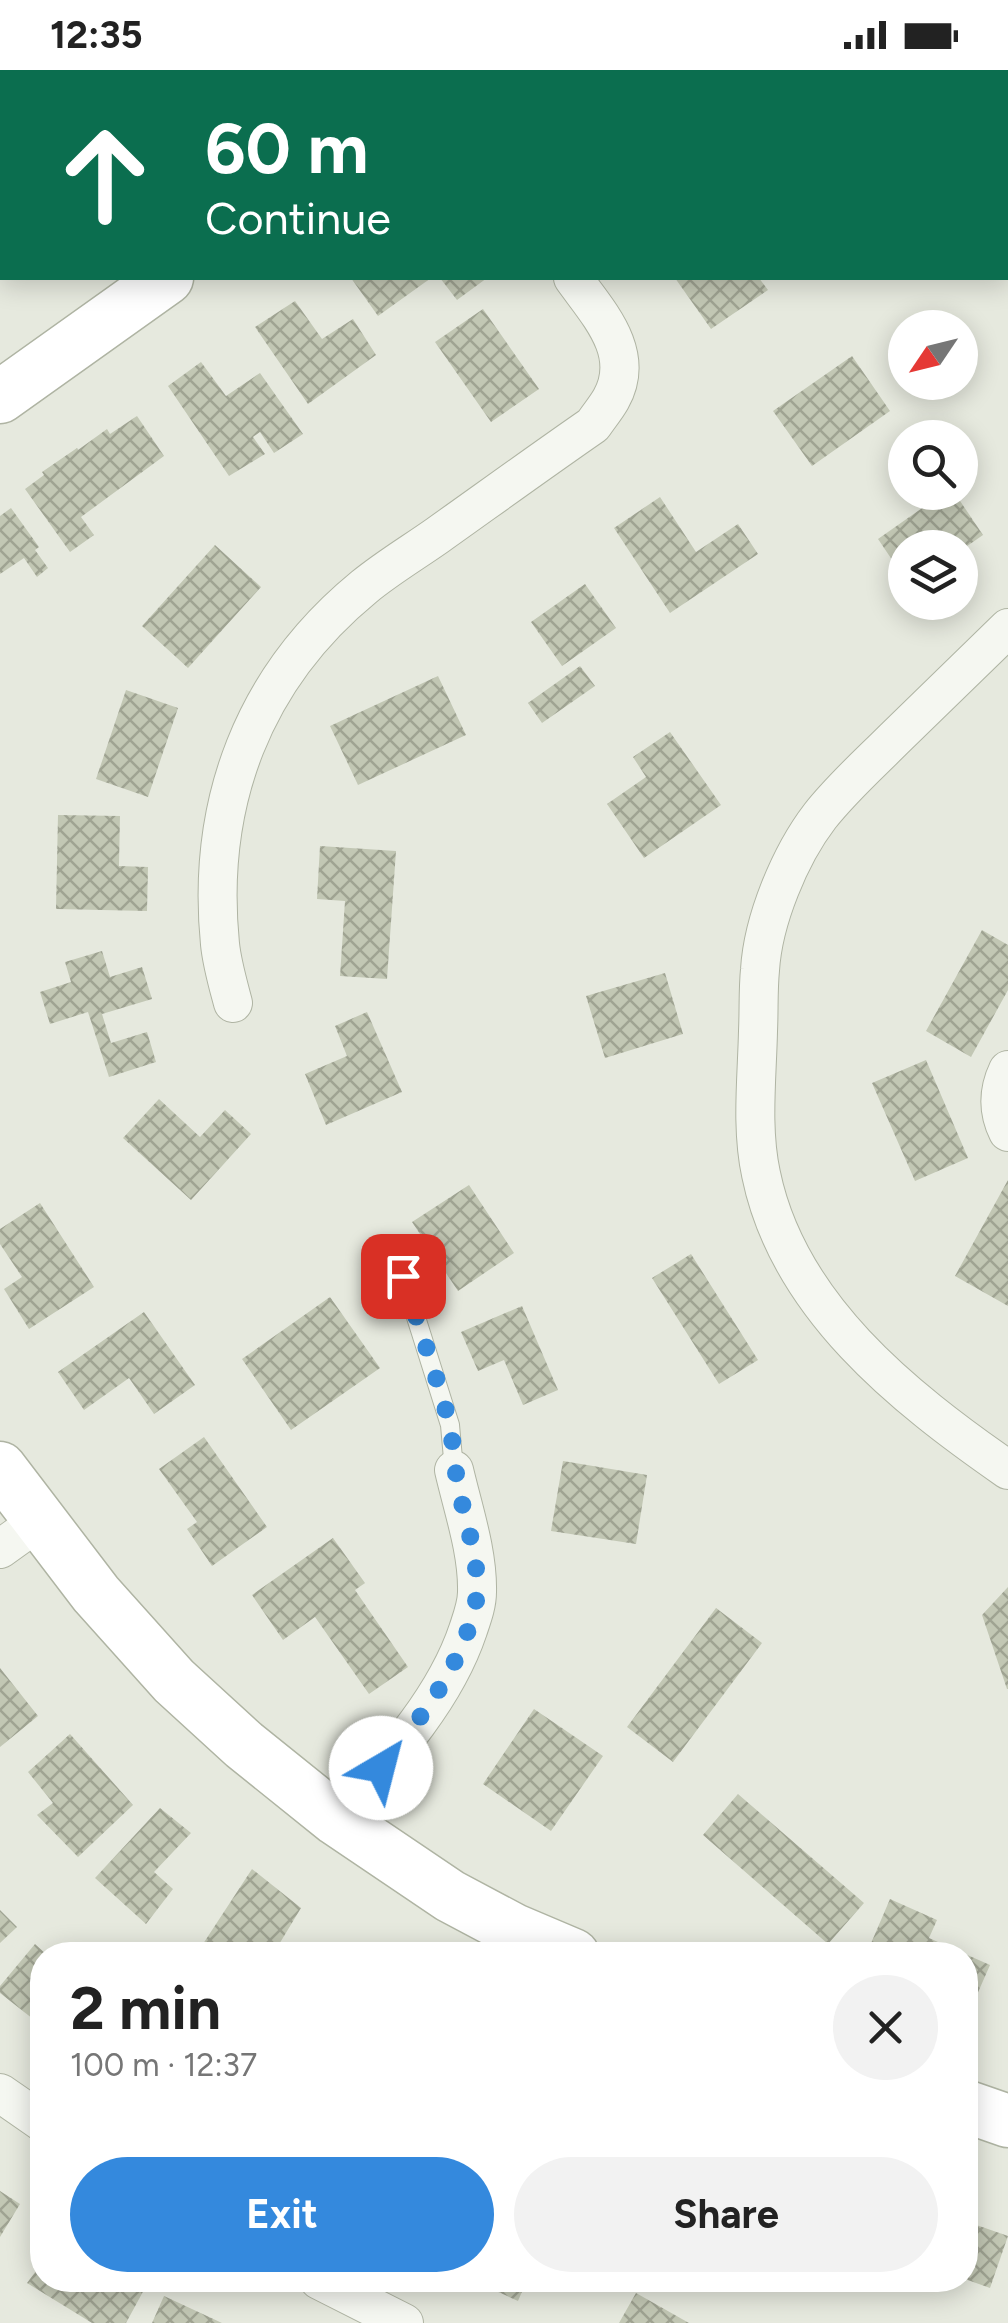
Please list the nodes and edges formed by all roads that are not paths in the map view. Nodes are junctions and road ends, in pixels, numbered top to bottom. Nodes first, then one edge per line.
1 (164, 280) edge
2 (575, 280) edge
3 (0, 397) edge
4 (1008, 628) edge
5 (233, 1003) dead end
6 (1008, 1070) edge
7 (1008, 1132) edge
8 (403, 1276) dead end
9 (0, 1468) edge
10 (454, 1470) joint
11 (1008, 1470) edge
12 (19, 1535) edge
13 (336, 1819) junction
14 (508, 1942) edge
15 (0, 2093) edge
16 (978, 2111) edge
17 (30, 2114) edge
18 (1008, 2122) edge
19 (362, 2302) edge
20 (404, 2323) edge

1 - 3 main road
2 - 5 street
4 - 11 street
6 - 7 street
8 - 10 lane
9 - 12 main road
10 - 13 street
12 - 13 main road
13 - 14 main road
15 - 17 street
16 - 18 main road
19 - 20 street

